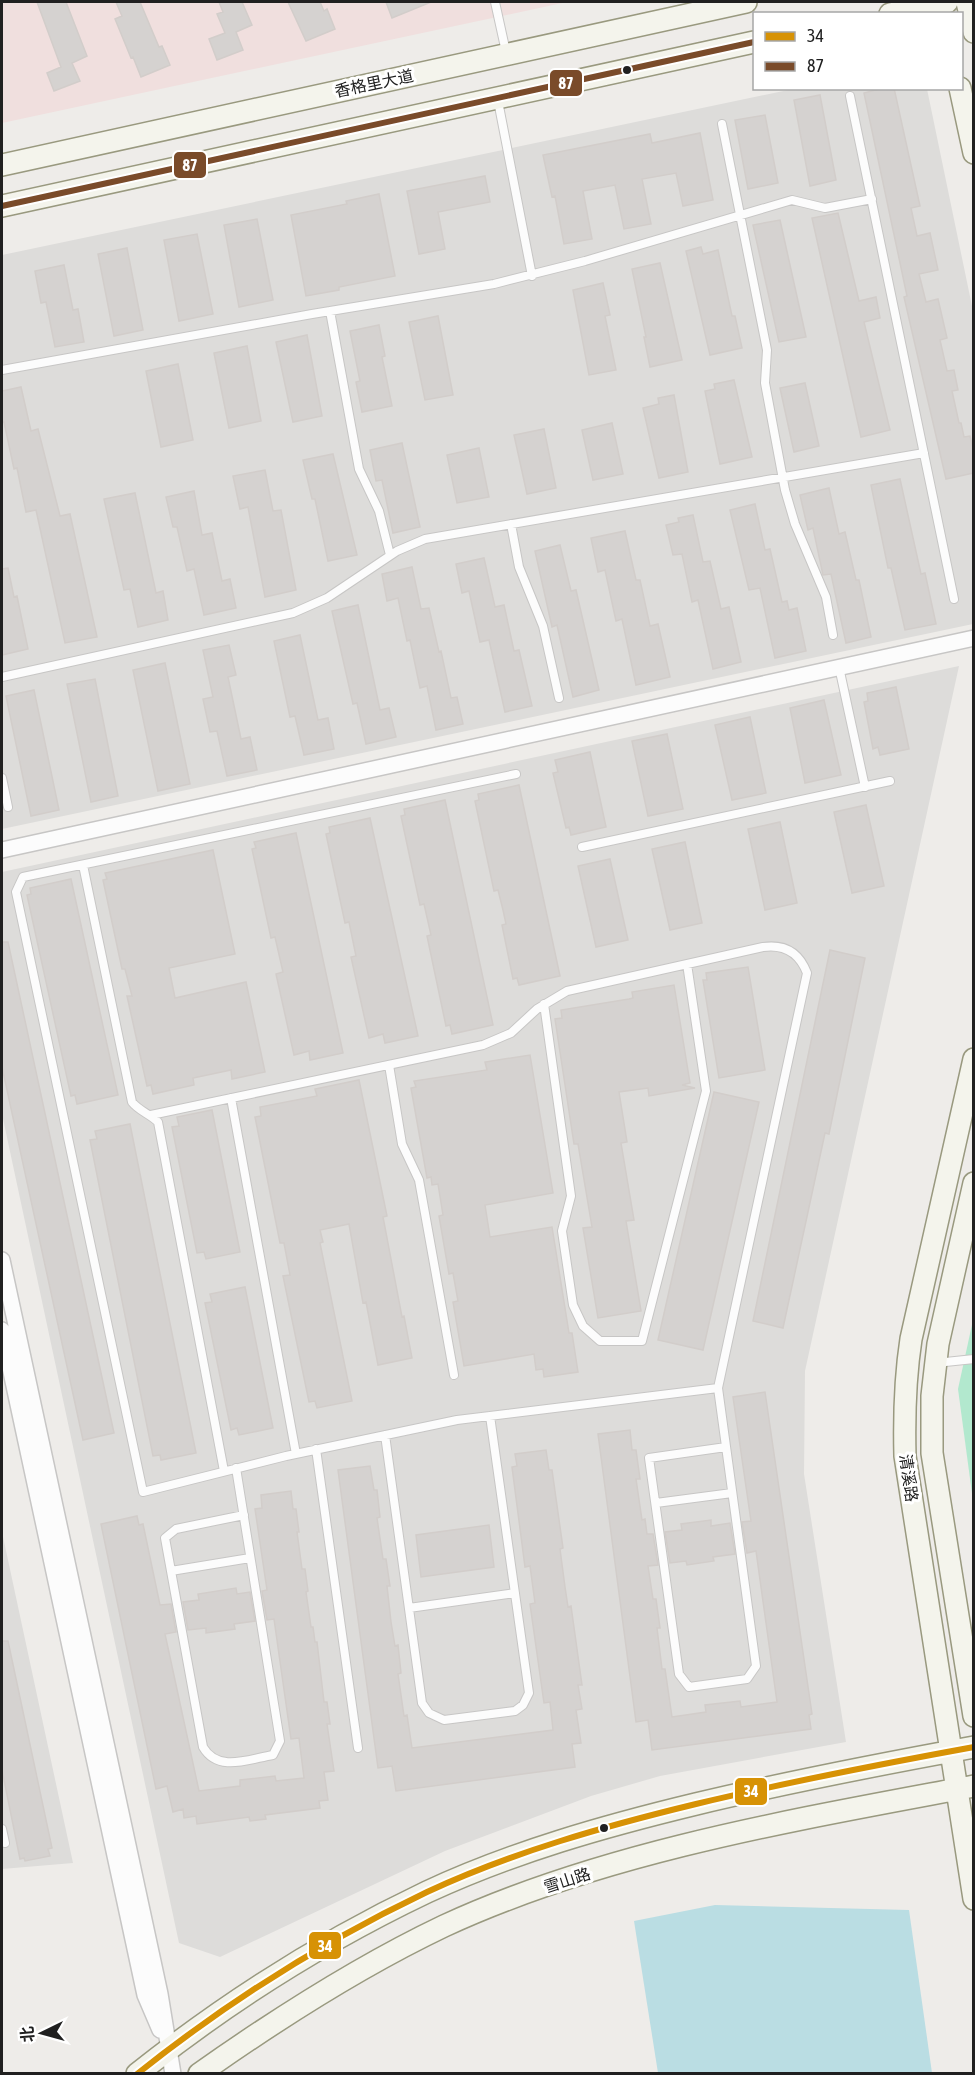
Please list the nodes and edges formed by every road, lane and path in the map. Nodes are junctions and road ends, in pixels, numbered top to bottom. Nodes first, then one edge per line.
1 (495, 2) edge
2 (746, 2) edge
3 (967, 2) edge
4 (944, 5) edge
5 (902, 12) edge
6 (974, 32) edge
7 (753, 42) edge
8 (507, 53) junction
9 (960, 90) edge
10 (850, 96) dead end
11 (497, 97) junction
12 (722, 124) dead end
13 (974, 153) edge
14 (2, 165) edge
15 (872, 199) junction
16 (2, 206) edge
17 (740, 216) junction
18 (532, 276) junction
19 (330, 311) junction
20 (2, 370) edge
21 (924, 453) junction
22 (783, 477) junction
23 (511, 524) junction
24 (390, 555) junction
25 (954, 599) dead end
26 (832, 635) dead end
27 (974, 638) edge
28 (839, 668) junction
29 (2, 676) edge
30 (559, 698) dead end
31 (516, 774) dead end
32 (2, 778) edge
33 (890, 781) dead end
34 (865, 787) junction
35 (8, 807) dead end
36 (582, 848) dead end
37 (2, 850) edge
38 (83, 865) junction
39 (687, 964) junction
40 (544, 1004) junction
41 (974, 1059) edge
42 (389, 1065) junction
43 (231, 1098) junction
44 (151, 1115) junction
45 (974, 1183) edge
46 (2, 1260) edge
47 (2, 1330) edge
48 (4, 1354) edge
49 (974, 1359) edge
50 (935, 1363) junction
51 (454, 1375) dead end
52 (7, 1378) edge
53 (718, 1388) junction
54 (490, 1416) junction
55 (385, 1434) junction
56 (726, 1447) junction
57 (316, 1449) junction
58 (297, 1454) junction
59 (236, 1468) junction
60 (224, 1472) junction
61 (732, 1493) junction
62 (656, 1503) junction
63 (244, 1515) junction
64 (250, 1558) junction
65 (171, 1571) junction
66 (515, 1593) junction
67 (409, 1608) junction
68 (974, 1716) edge
69 (974, 1747) edge
70 (358, 1748) dead end
71 (952, 1751) junction
72 (966, 1787) edge
73 (2, 1829) edge
74 (5, 1843) dead end
75 (974, 1899) edge
76 (168, 2049) junction
77 (137, 2073) edge
78 (173, 2073) edge
79 (199, 2073) edge

1 - 8 lane
2 - 8 main road, 香格里大道
3 - 6 main road
4 - 5 main road
7 - 11 main road
8 - 14 main road, 香格里大道
9 - 13 main road
10 - 15 lane
11 - 16 main road
11 - 18 lane
12 - 17 lane
15 - 17 lane
15 - 21 lane
17 - 18 lane
17 - 22 lane
18 - 19 lane
19 - 20 lane
19 - 24 lane
21 - 22 lane
21 - 25 lane
22 - 23 lane
22 - 26 lane
23 - 24 lane
23 - 30 lane
24 - 29 lane
27 - 28 street
28 - 34 lane
28 - 37 street
31 - 38 lane
32 - 35 lane
33 - 34 lane
34 - 36 lane
38 - 44 lane
38 - 60 lane
39 - 40 lane
39 - 40 lane
39 - 53 lane
40 - 42 lane
41 - 71 main road, 清溪路
42 - 43 lane
42 - 51 lane
43 - 44 lane
43 - 58 lane
44 - 60 lane
45 - 50 main road, 清溪路
46 - 76 street
47 - 48 street
48 - 52 street
49 - 50 lane
50 - 68 main road, 清溪路
52 - 76 street
53 - 54 lane
53 - 56 lane
54 - 55 lane
54 - 66 lane
55 - 57 lane
55 - 67 lane
56 - 61 lane
56 - 62 lane
57 - 58 lane
57 - 70 lane
58 - 59 lane
59 - 60 lane
59 - 63 lane
61 - 62 lane
61 - 62 lane
63 - 64 lane
63 - 65 lane
64 - 65 lane
64 - 65 lane
66 - 67 lane
66 - 67 lane
69 - 71 main road
71 - 72 main road, 清溪路
71 - 76 main road
72 - 75 main road, 清溪路
72 - 79 main road, 雪山路
73 - 74 lane
76 - 77 main road
76 - 78 street

